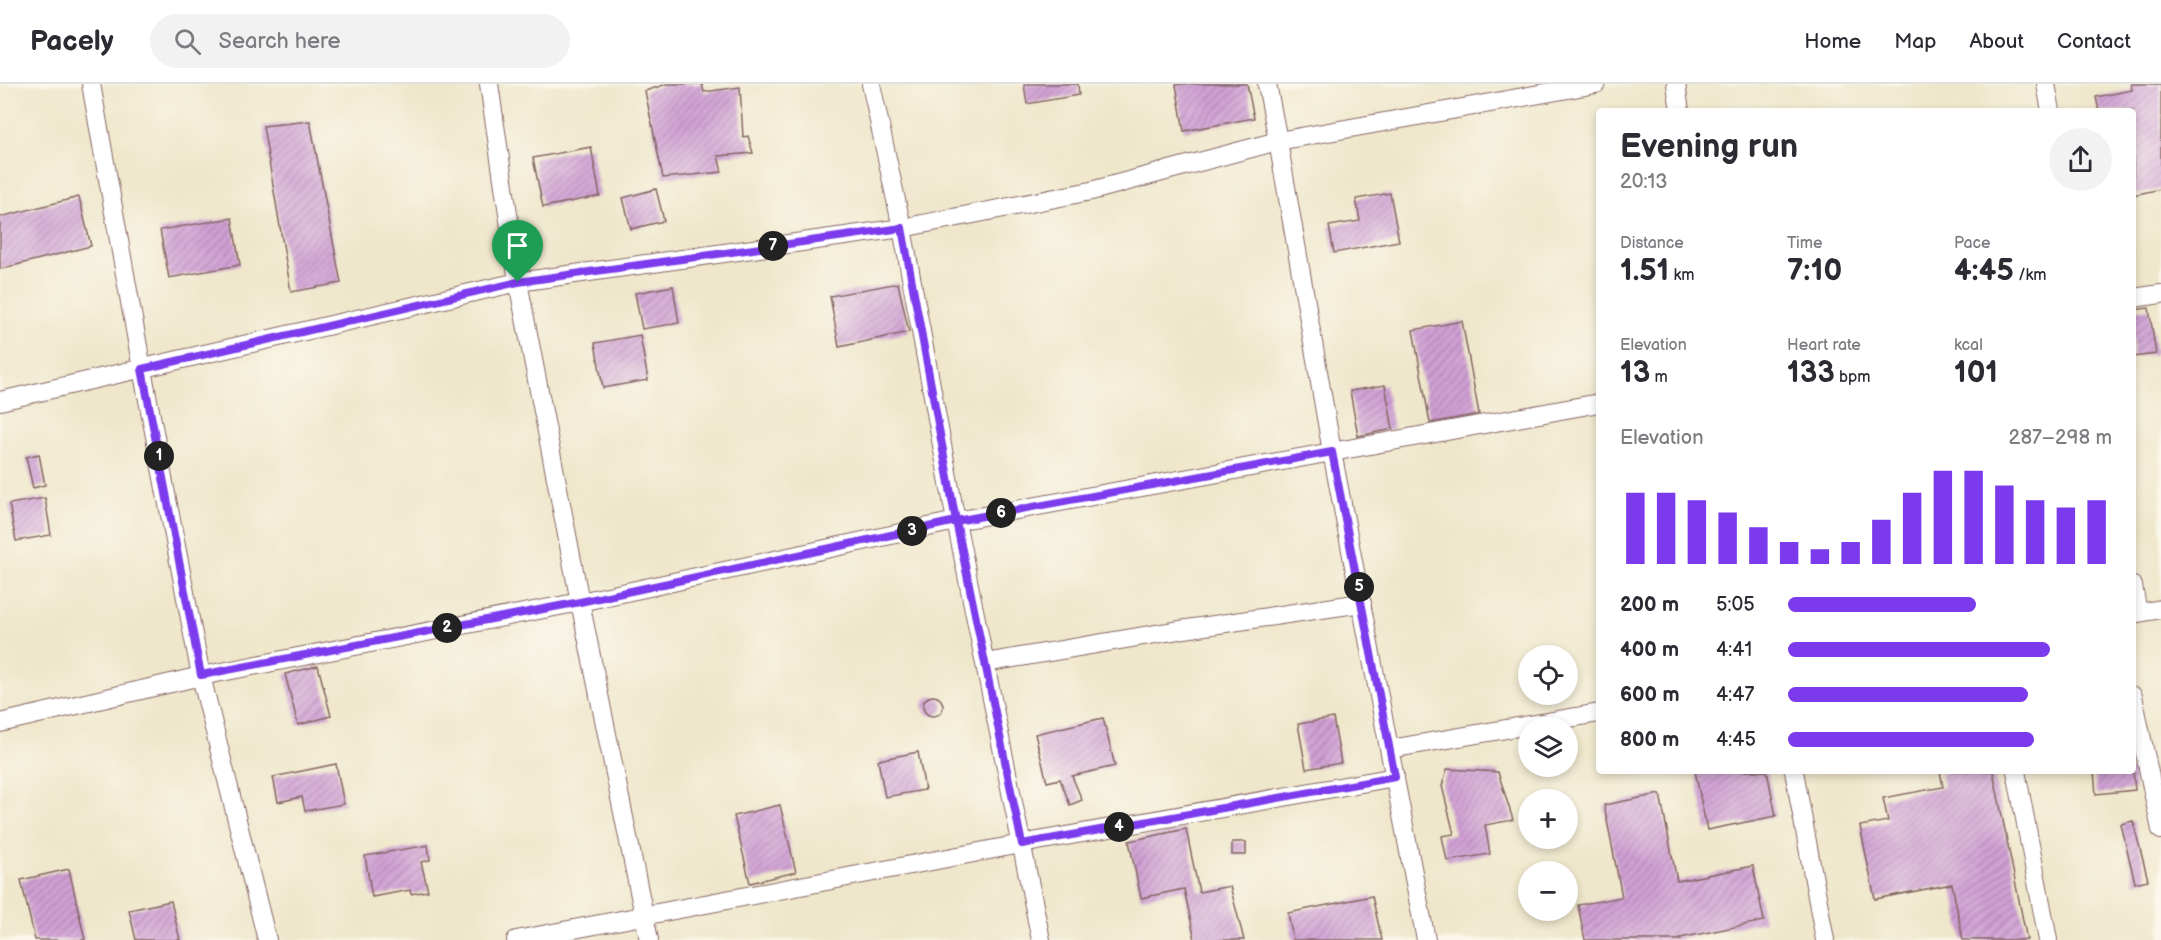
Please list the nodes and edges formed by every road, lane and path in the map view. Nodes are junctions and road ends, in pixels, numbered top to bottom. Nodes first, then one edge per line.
1 (91, 84) edge
2 (489, 84) edge
3 (871, 84) edge
4 (1266, 84) edge
5 (1596, 84) edge
6 (1676, 84) edge
7 (2046, 84) edge
8 (1680, 108) edge
9 (2050, 108) edge
10 (1278, 141) junction
11 (902, 228) junction
12 (518, 282) junction
13 (2161, 294) edge
14 (2136, 298) edge
15 (142, 369) junction
16 (0, 400) edge
17 (1596, 404) edge
18 (1332, 452) junction
19 (956, 521) junction
20 (580, 602) junction
21 (1362, 603) junction
22 (2161, 609) edge
23 (2136, 614) edge
24 (985, 663) junction
25 (201, 675) junction
26 (2136, 710) edge
27 (1596, 714) edge
28 (0, 723) edge
29 (1390, 749) junction
30 (1795, 774) edge
31 (2017, 774) edge
32 (1395, 777) junction
33 (2161, 830) edge
34 (1022, 844) junction
35 (644, 917) junction
36 (267, 940) edge
37 (516, 940) edge
38 (649, 940) edge
39 (1041, 940) edge
40 (1426, 940) edge
41 (1825, 940) edge
42 (2048, 940) edge

1 - 15 street
2 - 12 street
3 - 11 street
4 - 10 street
5 - 10 street
6 - 8 street
7 - 9 street
10 - 11 street
10 - 18 street
11 - 12 street
11 - 19 street
12 - 15 street
12 - 20 street
13 - 14 street
15 - 16 street
15 - 25 street
17 - 18 street
18 - 19 street
18 - 21 street
19 - 20 street
19 - 24 street
20 - 25 street
20 - 35 street
21 - 24 street
21 - 29 street
22 - 23 street
24 - 34 street
25 - 28 street
25 - 36 street
26 - 33 street
27 - 29 street
29 - 32 street
30 - 41 street
31 - 42 street
32 - 34 street
32 - 40 street
34 - 35 street
34 - 39 street
35 - 37 street
35 - 38 street

